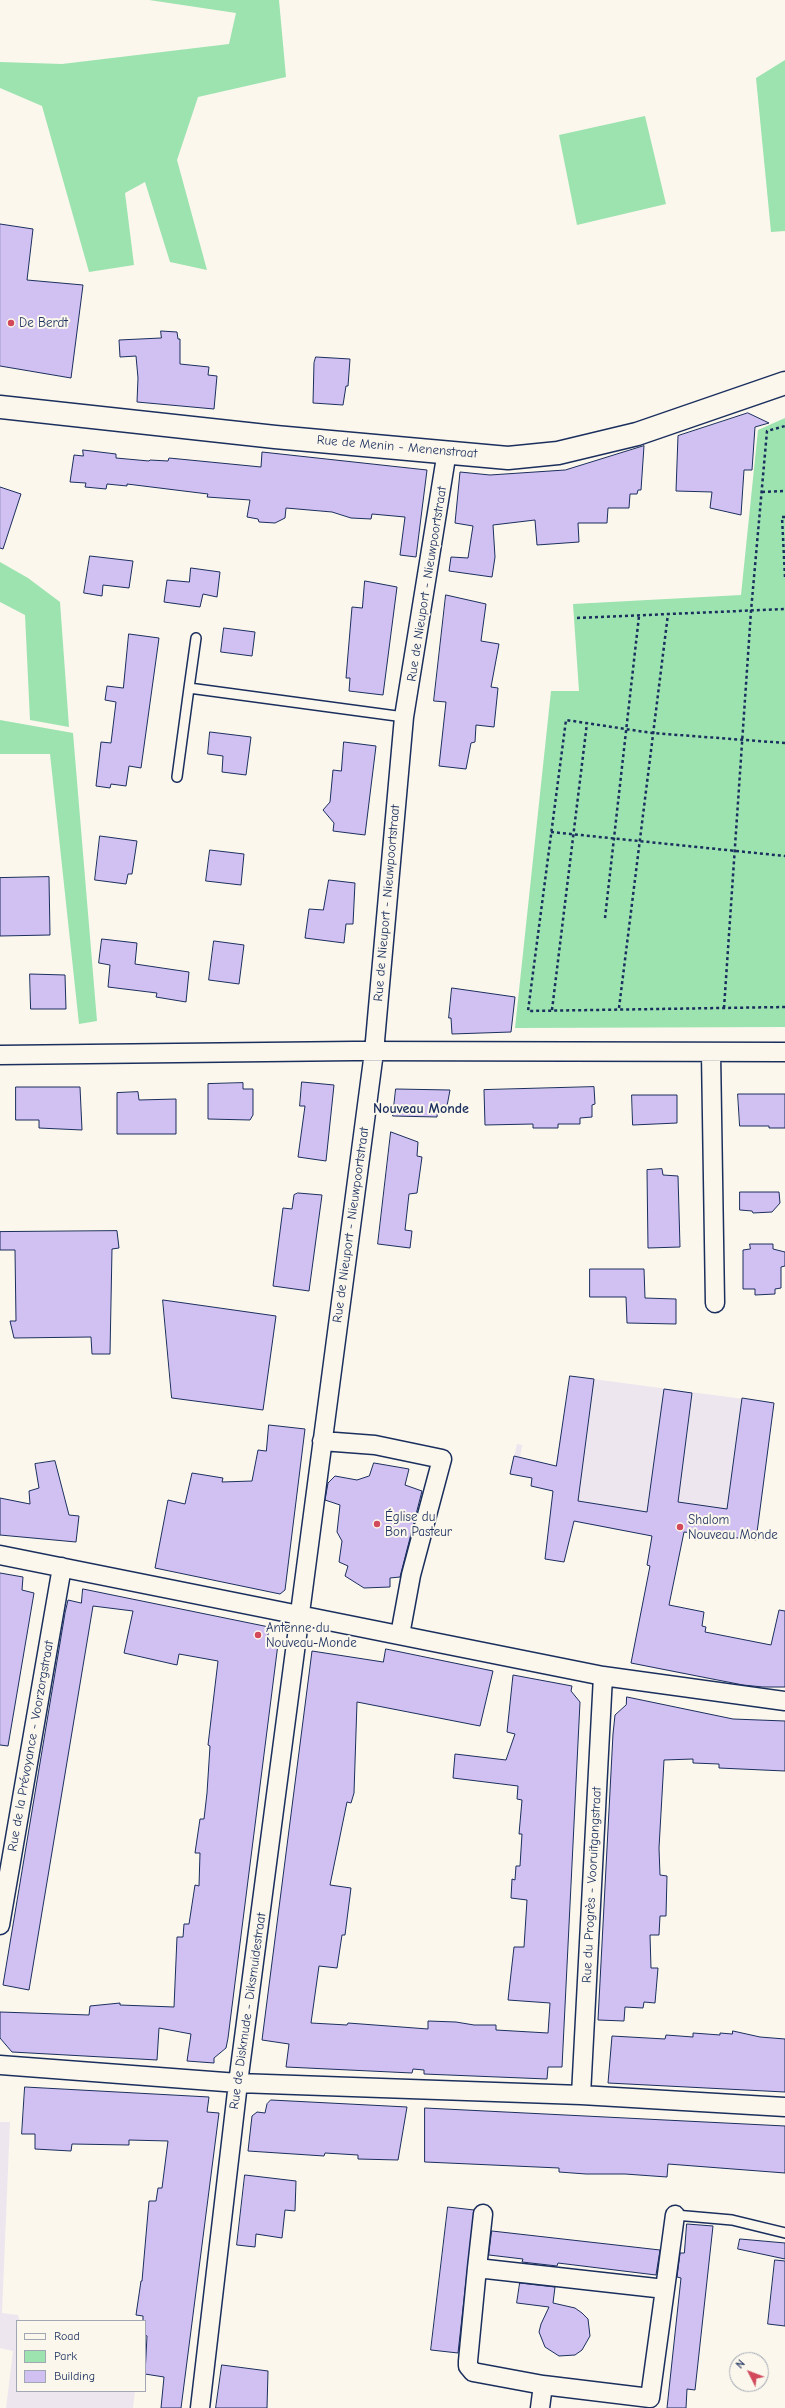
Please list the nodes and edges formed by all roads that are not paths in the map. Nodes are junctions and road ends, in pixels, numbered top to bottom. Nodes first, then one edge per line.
1 (785, 383) edge
2 (0, 407) edge
3 (448, 451) junction
4 (196, 638) dead end
5 (189, 688) junction
6 (404, 716) junction
7 (177, 777) dead end
8 (374, 1052) junction
9 (785, 1052) edge
10 (711, 1053) junction
11 (0, 1055) edge
12 (715, 1303) dead end
13 (322, 1441) junction
14 (0, 1555) edge
15 (62, 1567) junction
16 (301, 1614) junction
17 (400, 1635) junction
18 (603, 1676) junction
19 (785, 1701) edge
20 (0, 1925) edge
21 (0, 2065) edge
22 (238, 2082) junction
23 (581, 2095) junction
24 (785, 2107) edge
25 (483, 2214) dead end
26 (675, 2215) joint
27 (785, 2233) edge
28 (477, 2268) junction
29 (664, 2289) junction
30 (543, 2384) junction
31 (200, 2408) edge
32 (540, 2408) edge

1 - 3 street, Rue de Menin - Menenstraat
2 - 3 street, Rue de Menin - Menenstraat
3 - 6 street, Rue de Nieuport - Nieuwpoortstraat
4 - 5 lane
5 - 6 lane
5 - 7 lane
6 - 8 street, Rue de Nieuport - Nieuwpoortstraat
8 - 10 street
8 - 11 street
8 - 13 street, Rue de Nieuport - Nieuwpoortstraat
9 - 10 street
10 - 12 street
13 - 16 street, Rue de Nieuport - Nieuwpoortstraat
13 - 17 street
14 - 15 street
15 - 16 street
15 - 20 street, Rue de la Prévoyance - Voorzorgstraat
16 - 17 street
16 - 22 street, Rue de Diskmude - Diksmuidestraat
17 - 18 street
18 - 19 street
18 - 23 street, Rue du Progrès - Vooruitgangstraat
21 - 22 street
22 - 23 street
22 - 31 street, Rue de Diskmude - Diksmuidestraat
23 - 24 street
25 - 28 street
26 - 27 lane
26 - 29 street
28 - 29 street
28 - 30 street
29 - 30 street
30 - 32 street

